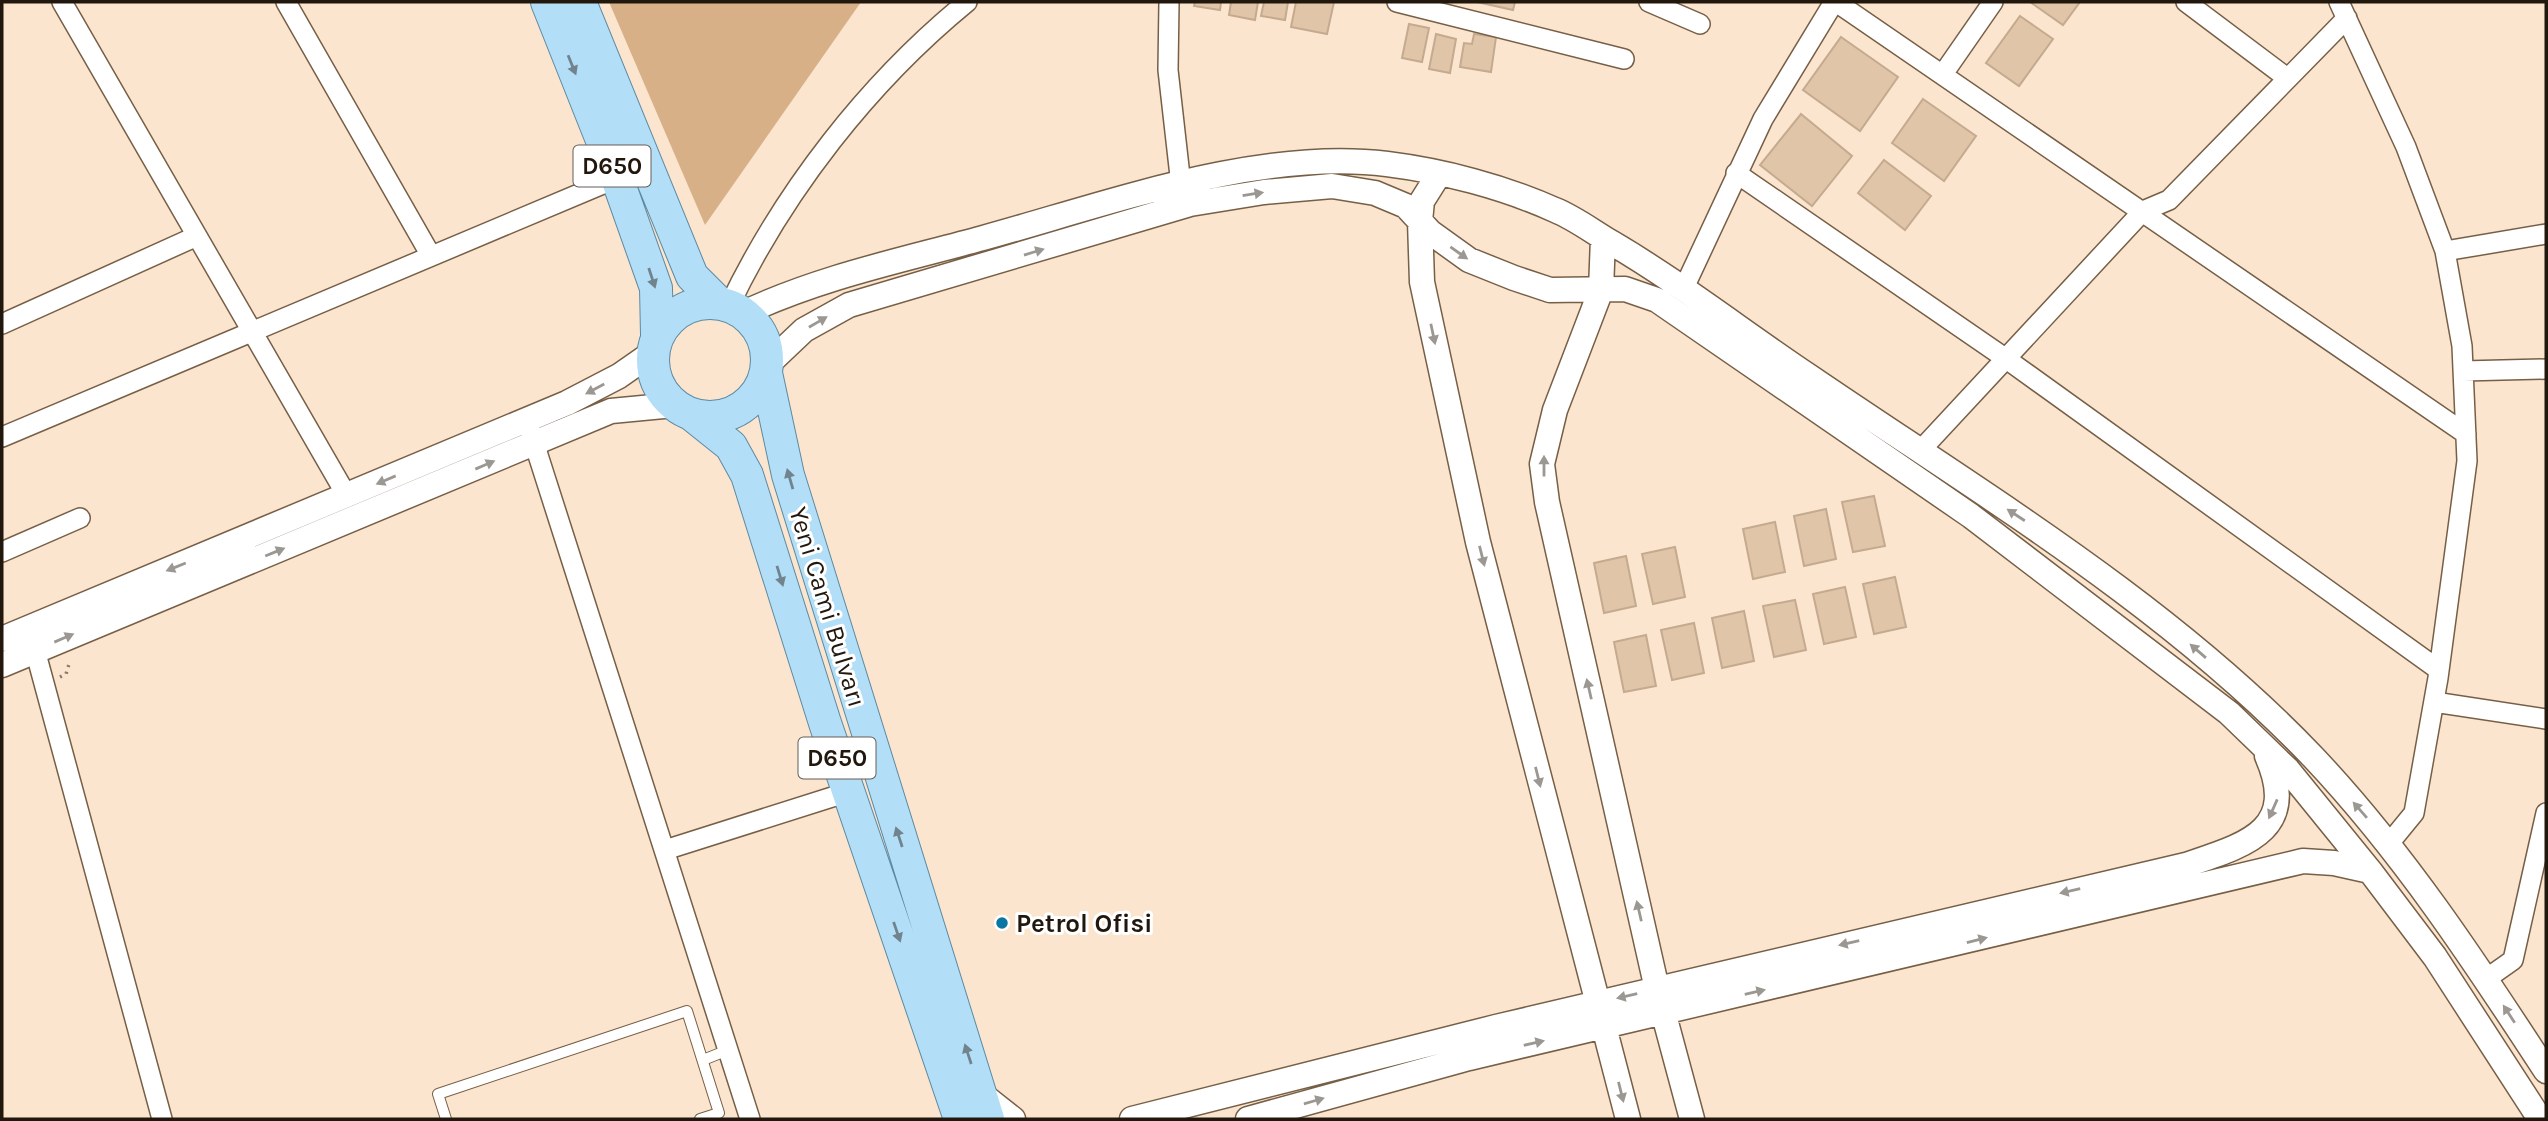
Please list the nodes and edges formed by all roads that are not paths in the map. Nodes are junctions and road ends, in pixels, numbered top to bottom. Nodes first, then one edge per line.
1 (62, 2) edge
2 (286, 2) edge
3 (547, 2) edge
4 (580, 2) edge
5 (967, 2) edge
6 (1169, 2) edge
7 (1398, 2) edge
8 (1649, 2) edge
9 (1835, 2) edge
10 (1993, 2) edge
11 (2186, 2) edge
12 (2343, 10) edge
13 (1700, 24) dead end
14 (1624, 59) dead end
15 (1943, 74) junction
16 (2287, 78) junction
17 (1736, 173) junction
18 (1439, 174) junction
19 (617, 178) junction
20 (1181, 185) junction
21 (2143, 211) junction
22 (1420, 221) junction
23 (2546, 234) edge
24 (197, 236) junction
25 (1603, 238) junction
26 (2445, 251) junction
27 (430, 254) junction
28 (1601, 290) junction
29 (1684, 290) junction
30 (731, 307) junction
31 (2, 324) edge
32 (252, 331) junction
33 (655, 344) junction
34 (2005, 358) junction
35 (766, 369) junction
36 (2546, 369) edge
37 (2463, 372) junction
38 (682, 410) junction
39 (526, 421) junction
40 (2466, 434) junction
41 (2, 437) edge
42 (535, 444) junction
43 (1919, 452) junction
44 (346, 496) junction
45 (79, 518) dead end
46 (2, 552) edge
47 (2, 639) edge
48 (36, 650) junction
49 (2, 665) edge
50 (2439, 670) junction
51 (2434, 702) junction
52 (2546, 719) edge
53 (2263, 746) junction
54 (849, 792) junction
55 (2546, 813) edge
56 (2387, 846) junction
57 (664, 849) junction
58 (2370, 871) junction
59 (2486, 979) junction
60 (1657, 989) junction
61 (1665, 1012) junction
62 (1601, 1015) junction
63 (728, 1050) junction
64 (703, 1060) junction
65 (2546, 1071) edge
66 (984, 1106) edge
67 (162, 1119) edge
68 (446, 1119) edge
69 (700, 1119) edge
70 (750, 1119) edge
71 (960, 1119) edge
72 (1013, 1119) edge
73 (1132, 1119) edge
74 (1248, 1119) edge
75 (1628, 1119) edge
76 (1692, 1119) edge
77 (2540, 1119) edge

1 - 24 street
2 - 27 street
3 -> 19 main road, D650
4 - 30 main road
5 - 30 street
6 - 20 street
7 - 14 street
8 - 13 street
9 - 15 street
9 - 17 street
10 - 15 street
11 - 16 street
12 - 16 street
12 - 26 street
15 - 21 street
16 - 21 street
17 - 29 street
17 - 34 street
18 - 20 street
18 - 22 street
18 - 25 street
19 - 27 street
19 -> 33 main road, D650
20 - 30 street
21 - 34 street
21 - 40 street
22 -> 28 street
35 -> 22 street
22 -> 62 street
23 - 26 street
24 - 31 street
24 - 32 street
25 - 28 street
25 - 29 street
26 - 37 street
27 - 32 street
28 - 53 street
60 -> 28 street
29 - 43 street
30 - 33 main road
30 - 35 main road
32 - 41 street
32 - 44 street
33 - 38 main road
33 -> 39 street
34 - 43 street
34 - 50 street
35 - 38 main road
66 -> 35 main road, Yeni Cami Bulvarı
36 - 37 street
37 - 40 street
38 - 42 street
38 -> 54 main road, Yeni Cami Bulvarı / D650
39 - 42 street
39 -> 44 street
40 - 50 street
48 -> 42 street
42 - 57 street
56 -> 43 street
44 -> 47 street
45 - 46 street
48 - 49 street
48 - 67 street
50 - 51 street
51 - 52 street
51 - 56 street
53 - 58 street
53 -> 60 street
54 - 57 street
54 -> 71 main road, Yeni Cami Bulvarı / D650
55 - 59 street
56 - 59 street
57 - 63 street
61 -> 58 street
58 - 77 street
65 -> 59 street
60 - 61 street
60 -> 62 street
61 - 62 street
61 - 76 street
62 - 73 street
74 -> 62 street
62 -> 75 street
63 - 64 lane
63 - 70 street
64 - 68 lane
64 - 69 lane
66 - 72 street

